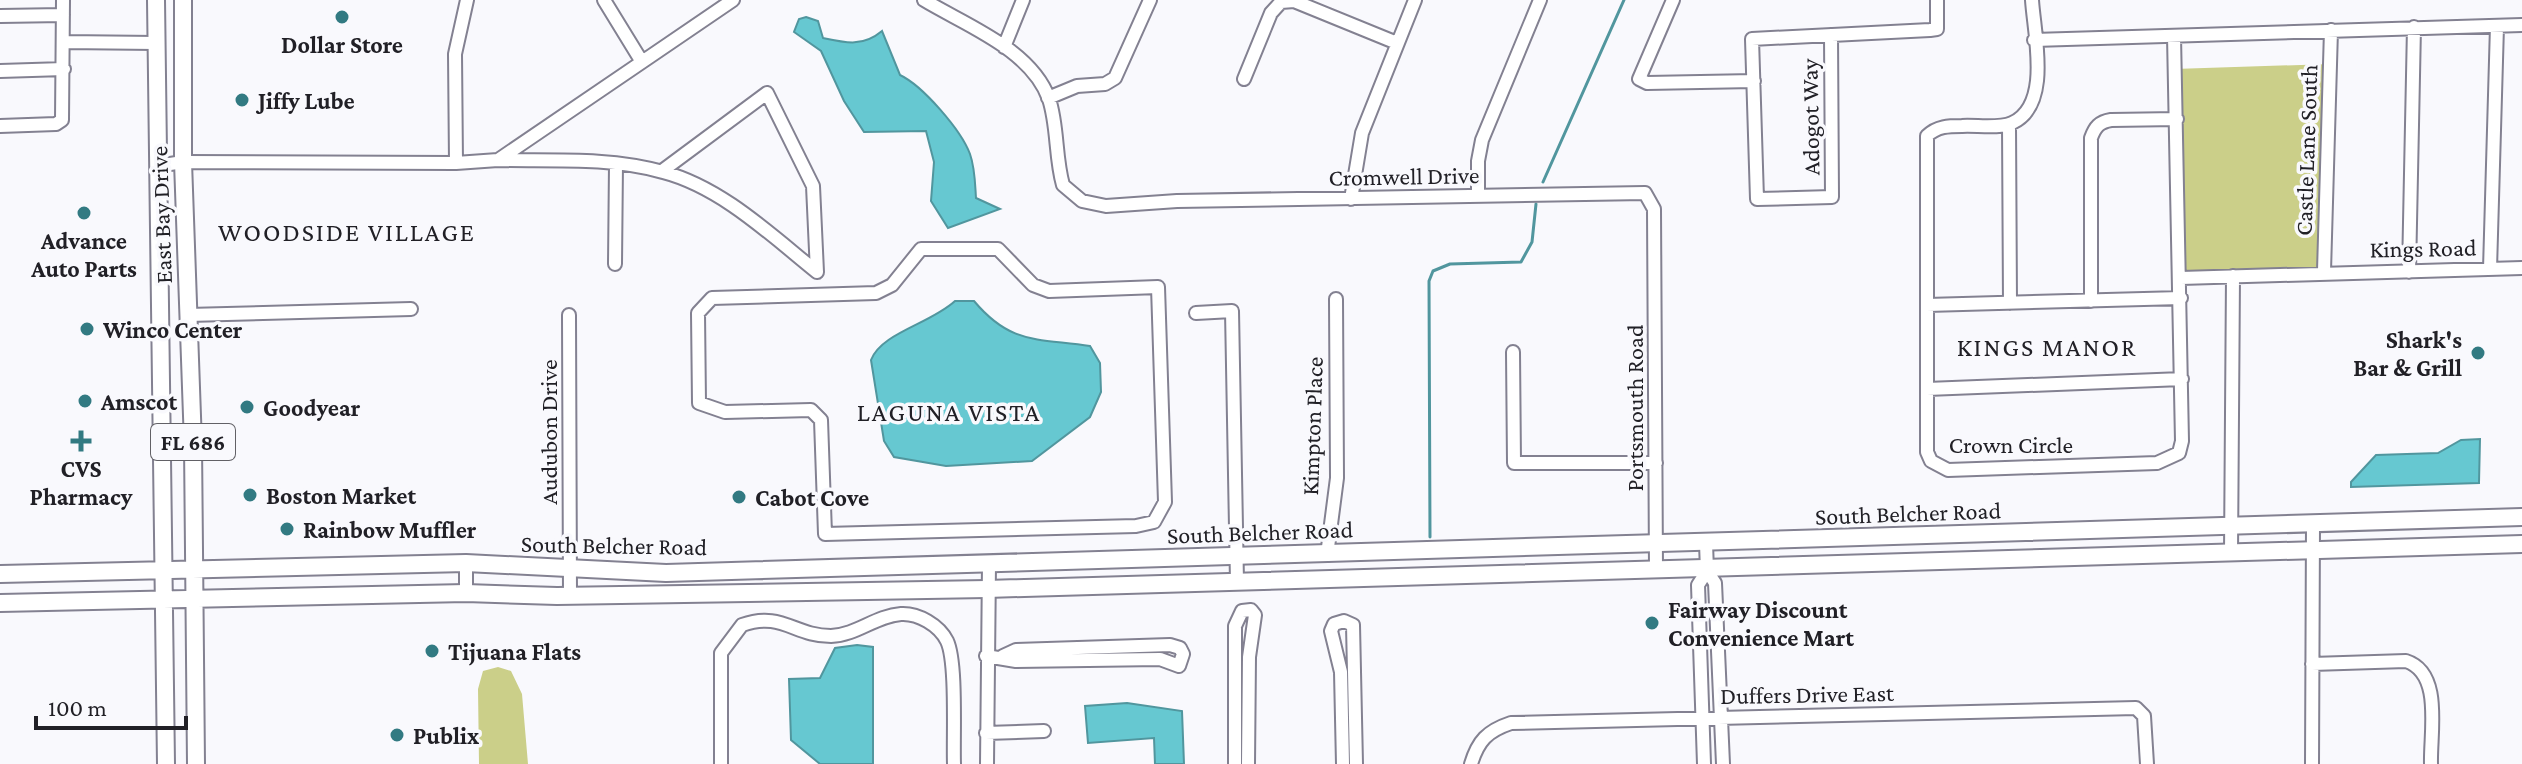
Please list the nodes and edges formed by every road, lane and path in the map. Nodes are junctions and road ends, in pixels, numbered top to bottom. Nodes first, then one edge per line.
1 (63, 0) edge
2 (156, 0) edge
3 (183, 0) edge
4 (467, 0) edge
5 (604, 0) edge
6 (733, 0) edge
7 (924, 0) edge
8 (1023, 0) edge
9 (1150, 0) edge
10 (1415, 0) edge
11 (1540, 0) edge
12 (1673, 0) edge
13 (1937, 0) edge
14 (2032, 0) edge
15 (63, 15) junction
16 (0, 16) edge
17 (2522, 25) edge
18 (2497, 26) junction
19 (2414, 27) junction
20 (2331, 30) junction
21 (1831, 35) junction
22 (2174, 36) junction
23 (2034, 40) junction
24 (64, 42) junction
25 (156, 43) junction
26 (1397, 43) junction
27 (1004, 47) junction
28 (642, 62) junction
29 (64, 69) junction
30 (0, 71) edge
31 (1244, 79) dead end
32 (1754, 81) junction
33 (1048, 98) junction
34 (2177, 119) junction
35 (2009, 125) junction
36 (0, 126) edge
37 (498, 160) junction
38 (183, 162) junction
39 (456, 163) junction
40 (616, 164) junction
41 (157, 166) junction
42 (662, 171) junction
43 (1478, 196) junction
44 (1351, 199) junction
45 (1655, 248) joint
46 (615, 264) dead end
47 (2522, 268) edge
48 (2490, 269) junction
49 (2324, 271) junction
50 (2409, 272) junction
51 (2233, 276) junction
52 (2181, 278) junction
53 (2181, 298) junction
54 (1336, 299) dead end
55 (2091, 301) junction
56 (2010, 303) junction
57 (1927, 305) junction
58 (411, 309) dead end
59 (1196, 313) dead end
60 (188, 315) junction
61 (569, 315) dead end
62 (1513, 352) dead end
63 (2182, 379) junction
64 (1927, 389) junction
65 (1656, 463) junction
66 (2522, 517) edge
67 (2313, 524) junction
68 (2231, 527) junction
69 (989, 531) joint
70 (1706, 543) junction
71 (1656, 544) junction
72 (2522, 544) edge
73 (2312, 551) junction
74 (2231, 553) junction
75 (1327, 555) junction
76 (1237, 557) junction
77 (466, 563) junction
78 (989, 564) junction
79 (1656, 569) junction
80 (1707, 569) junction
81 (164, 570) junction
82 (194, 570) junction
83 (570, 570) junction
84 (0, 574) edge
85 (1237, 582) junction
86 (987, 589) junction
87 (466, 593) junction
88 (570, 596) junction
89 (164, 600) junction
90 (194, 600) junction
91 (0, 603) edge
92 (1717, 625) junction
93 (1699, 626) junction
94 (986, 656) junction
95 (1003, 656) junction
96 (2312, 664) junction
97 (1703, 718) junction
98 (1721, 718) junction
99 (1044, 731) dead end
100 (986, 733) junction
101 (166, 764) edge
102 (196, 764) edge
103 (721, 764) edge
104 (954, 764) edge
105 (987, 764) edge
106 (1235, 764) edge
107 (1248, 764) edge
108 (1343, 764) edge
109 (1356, 764) edge
110 (1471, 764) edge
111 (1704, 764) edge
112 (1723, 764) edge
113 (2147, 764) edge
114 (2312, 764) edge
115 (2431, 764) edge

1 - 15 street
2 - 25 main road, East Bay Drive / FL 686
3 - 38 main road, East Bay Drive / FL 686
4 - 39 street
5 - 28 street
6 - 28 street
7 - 27 street
8 - 27 street
9 - 33 street
10 - 26 street
11 - 43 street
12 - 32 street
13 - 21 street
14 - 23 street
15 - 16 street
15 - 24 street
17 - 18 street
18 - 19 street
18 - 48 street
19 - 20 street
19 - 50 street
20 - 22 street
20 - 49 street, Castle Lane South
21 - 32 street
21 - 32 street, Adogot Way
22 - 23 street
22 - 34 street, Crown Circle
23 - 35 street
24 - 25 street
24 - 29 street
25 - 41 main road, East Bay Drive / FL 686
26 - 31 street
26 - 44 street
27 - 33 street
28 - 37 street
29 - 30 street
29 - 36 street
33 - 44 street, Cromwell Drive
34 - 52 street, Crown Circle
34 - 55 street
35 - 56 street
35 - 57 street, Crown Circle
37 - 39 street
37 - 40 street
38 - 39 street
38 - 41 street
38 - 60 main road, East Bay Drive / FL 686
40 - 42 street
40 - 46 street
41 - 81 main road, East Bay Drive / FL 686
42 - 42 street
43 - 44 street, Cromwell Drive
43 - 45 street, Cromwell Drive
45 - 65 street, Portsmouth Road
47 - 48 street, Kings Road
48 - 50 street, Kings Road
49 - 50 street, Kings Road
49 - 51 street, Kings Road
51 - 52 street, Kings Road
51 - 68 street
52 - 53 street, Crown Circle
53 - 55 street
53 - 63 street, Crown Circle
54 - 75 street, Kimpton Place
55 - 56 street
56 - 57 street
57 - 64 street, Crown Circle
58 - 60 street
59 - 76 street
60 - 82 main road, East Bay Drive / FL 686
61 - 83 street, Audubon Drive
62 - 65 street
63 - 64 street
63 - 64 street, Crown Circle
65 - 71 street, Portsmouth Road
66 - 67 main road, South Belcher Road
67 - 68 main road, South Belcher Road
67 - 73 street
68 - 70 main road, South Belcher Road
68 - 74 street
69 - 69 street
70 - 71 main road, South Belcher Road
70 - 80 street
71 - 75 main road, South Belcher Road
71 - 79 street, Portsmouth Road
72 - 73 main road, South Belcher Road
73 - 74 main road, South Belcher Road
73 - 96 street
74 - 80 main road, South Belcher Road
75 - 76 main road, South Belcher Road
76 - 78 main road, South Belcher Road
76 - 85 street
77 - 82 main road, South Belcher Road
77 - 83 main road, South Belcher Road
77 - 87 street
78 - 83 main road, South Belcher Road
78 - 86 street
79 - 80 main road, South Belcher Road
79 - 85 main road, South Belcher Road
80 - 92 street
80 - 93 street
81 - 82 main road, South Belcher Road
81 - 84 main road, South Belcher Road
81 - 89 main road, East Bay Drive / FL 686
82 - 90 main road, East Bay Drive / FL 686
83 - 88 street, Audubon Drive
85 - 86 main road, South Belcher Road
86 - 88 main road, South Belcher Road
86 - 94 street
87 - 88 main road, South Belcher Road
87 - 90 main road, South Belcher Road
89 - 90 main road, South Belcher Road
89 - 91 main road, South Belcher Road
89 - 101 main road, East Bay Drive / FL 686
90 - 102 main road, East Bay Drive / FL 686
92 - 93 street
92 - 98 street
93 - 97 street
94 - 95 street
94 - 100 street
95 - 95 street
96 - 114 street
96 - 115 street
97 - 98 street, Duffers Drive East
97 - 110 street, Duffers Drive East
97 - 111 street
98 - 112 street
98 - 113 street, Duffers Drive East
99 - 100 street
100 - 105 street
103 - 104 street
106 - 107 street
108 - 109 street

